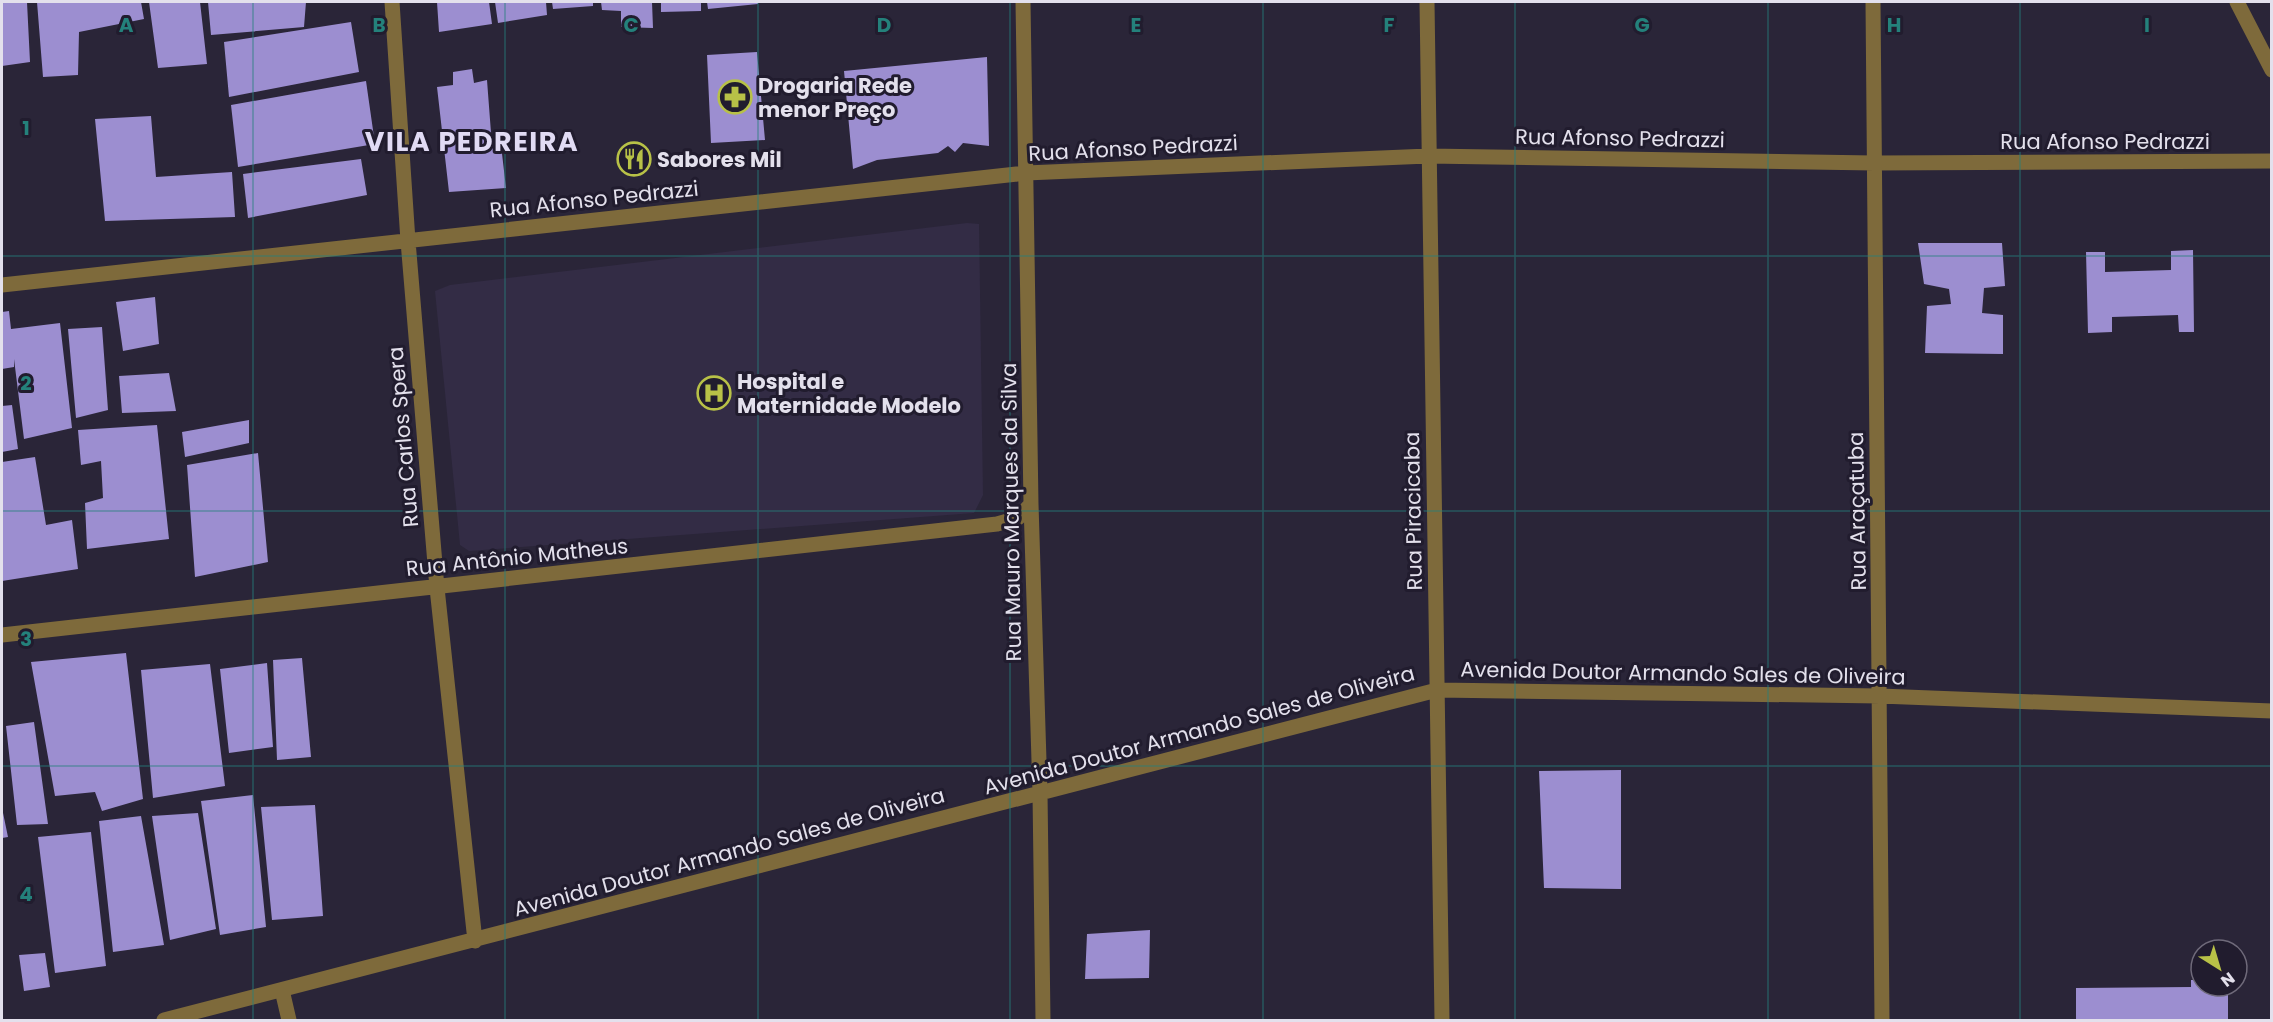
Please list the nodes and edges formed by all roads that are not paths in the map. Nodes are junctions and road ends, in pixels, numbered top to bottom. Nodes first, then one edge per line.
1 (392, 2) edge
2 (1023, 2) edge
3 (1427, 2) edge
4 (1873, 2) edge
5 (2237, 2) edge
6 (2271, 70) edge
7 (1428, 156) junction
8 (2271, 161) edge
9 (1874, 163) junction
10 (1026, 173) junction
11 (408, 241) junction
12 (2, 285) edge
13 (1031, 504) junction
14 (437, 588) junction
15 (2, 635) edge
16 (1437, 690) junction
17 (1880, 696) junction
18 (2271, 711) edge
19 (1040, 793) junction
20 (475, 940) junction
21 (282, 990) junction
22 (164, 1020) edge
23 (289, 1020) edge
24 (1043, 1020) edge
25 (1442, 1020) edge
26 (1882, 1020) edge

1 - 11 street, Rua Carlos Spera
2 - 10 street, Rua Mauro Marques da Silva
3 - 7 street, Rua Piracicaba
4 - 9 street, Rua Araçatuba
5 - 6 street
7 - 9 street, Rua Afonso Pedrazzi
7 - 10 street, Rua Afonso Pedrazzi
7 - 16 street, Rua Piracicaba
8 - 9 street, Rua Afonso Pedrazzi
9 - 17 street, Rua Araçatuba
10 - 11 street, Rua Afonso Pedrazzi
10 - 13 street, Rua Mauro Marques da Silva
11 - 12 street, Rua Afonso Pedrazzi
11 - 14 street, Rua Carlos Spera
13 - 14 street, Rua Antônio Matheus
13 - 19 street, Rua Mauro Marques da Silva
14 - 15 street, Rua Antônio Matheus
14 - 20 street, Rua Carlos Spera
16 - 17 street, Avenida Doutor Armando Sales de Oliveira
16 - 19 street, Avenida Doutor Armando Sales de Oliveira
16 - 25 street, Rua Piracicaba
17 - 18 street, Avenida Doutor Armando Sales de Oliveira
17 - 26 street, Rua Araçatuba
19 - 20 street, Avenida Doutor Armando Sales de Oliveira
19 - 24 street, Rua Mauro Marques da Silva
20 - 21 street, Avenida Doutor Armando Sales de Oliveira
21 - 22 street, Avenida Doutor Armando Sales de Oliveira
21 - 23 street

